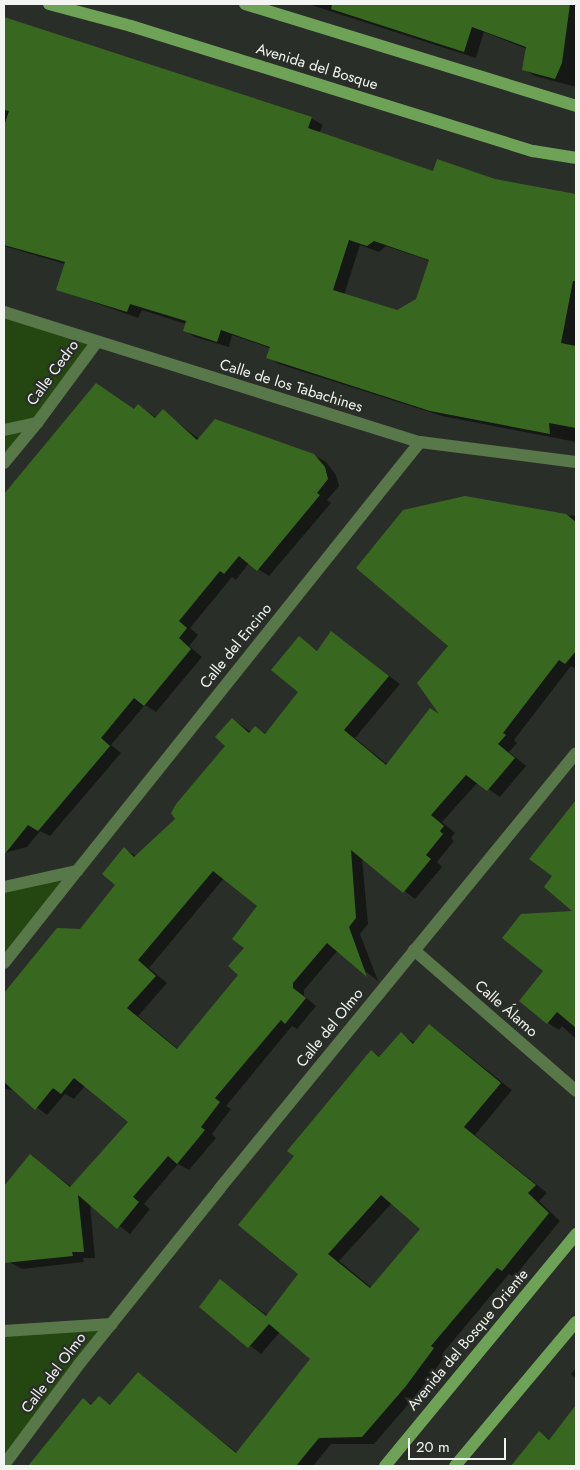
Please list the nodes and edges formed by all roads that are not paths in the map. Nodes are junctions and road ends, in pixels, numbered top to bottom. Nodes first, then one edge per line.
1 (49, 4) edge
2 (245, 4) edge
3 (576, 106) edge
4 (576, 158) edge
5 (4, 312) edge
6 (96, 343) junction
7 (37, 423) junction
8 (4, 430) edge
9 (420, 442) junction
10 (576, 462) edge
11 (4, 463) edge
12 (576, 753) edge
13 (77, 871) junction
14 (4, 887) edge
15 (414, 950) junction
16 (4, 963) edge
17 (576, 1091) edge
18 (576, 1234) edge
19 (576, 1322) edge
20 (112, 1324) junction
21 (4, 1332) edge
22 (4, 1465) edge
23 (385, 1466) edge
24 (455, 1466) edge

1 - 4 street, Avenida del Bosque
2 - 3 street
5 - 6 street, Calle de los Tabachines
6 - 7 street, Calle Cedro
6 - 9 street, Calle de los Tabachines
7 - 8 street, Calle Cedro
7 - 11 street, Calle Cedro
9 - 10 street, Calle de los Tabachines
9 - 13 street, Calle del Encino
12 - 15 street, Calle del Olmo
13 - 14 street
13 - 16 street, Calle del Encino
15 - 17 street, Calle Álamo
15 - 20 street, Calle del Olmo
18 - 23 street, Avenida del Bosque Oriente
19 - 24 street
20 - 21 street, Calle del Olmo
20 - 22 street, Calle del Olmo

